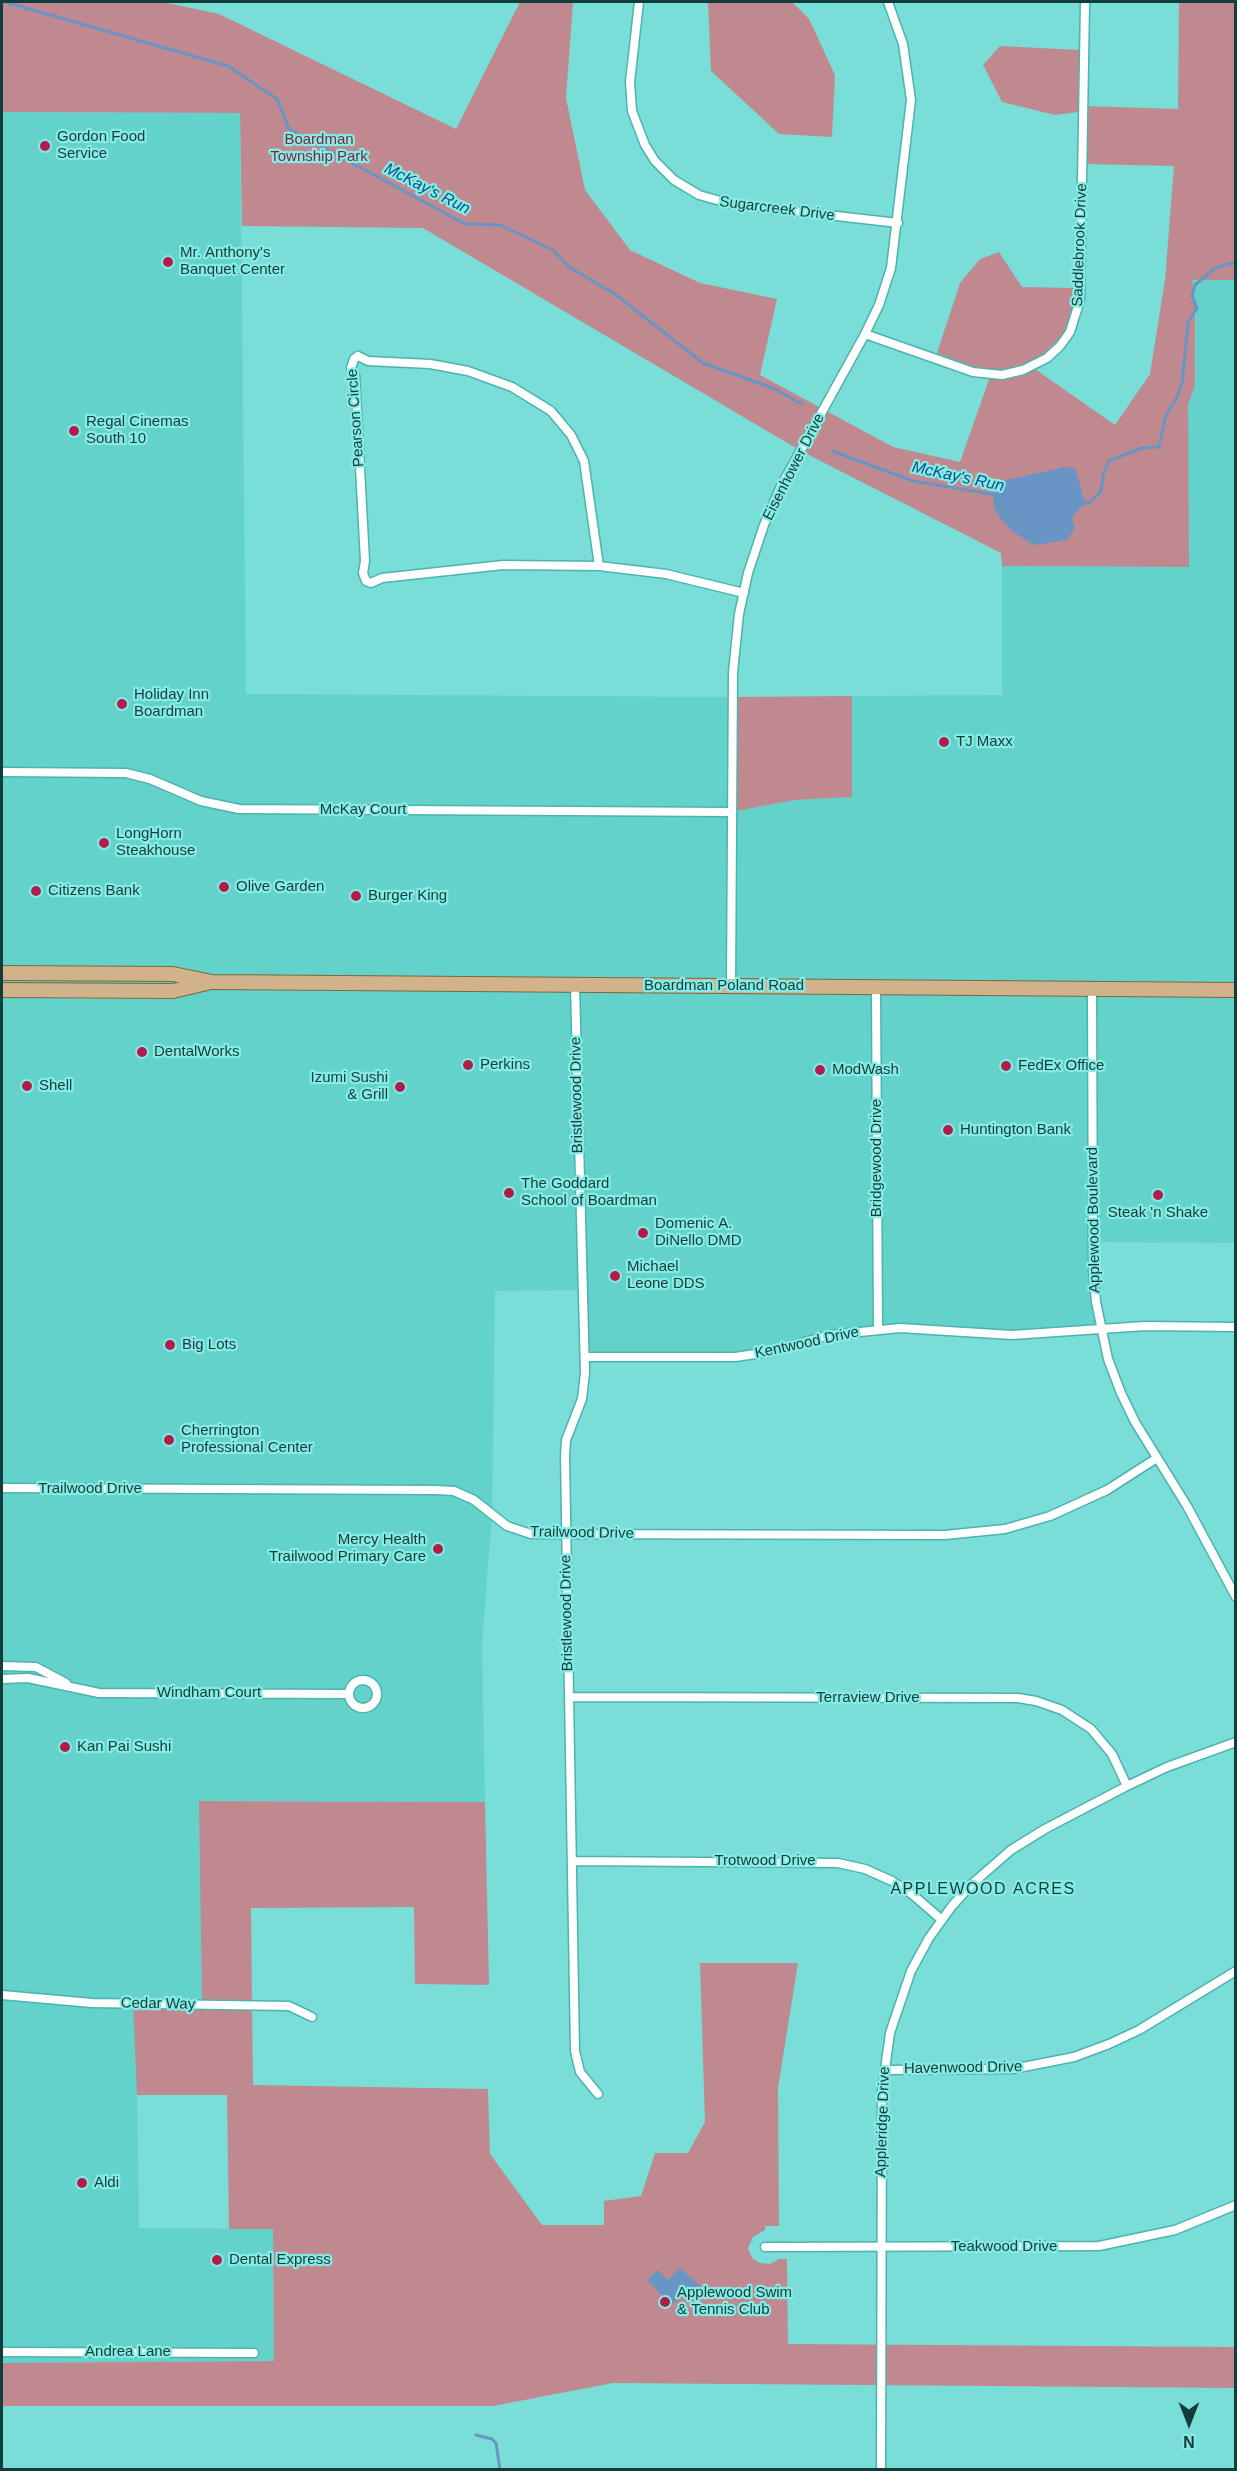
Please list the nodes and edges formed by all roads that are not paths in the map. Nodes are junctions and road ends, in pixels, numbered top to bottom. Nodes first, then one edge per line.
1 (639, 2) edge
2 (888, 2) edge
3 (1085, 2) edge
4 (898, 223) junction
5 (865, 334) junction
6 (599, 566) junction
7 (744, 593) junction
8 (2, 771) edge
9 (731, 812) junction
10 (2, 973) edge
11 (212, 982) junction
12 (575, 985) junction
13 (731, 986) junction
14 (876, 986) junction
15 (1092, 988) junction
16 (2, 990) edge
17 (1236, 990) edge
18 (1236, 1327) edge
19 (878, 1329) junction
20 (1101, 1329) junction
21 (585, 1357) junction
22 (1157, 1458) junction
23 (2, 1488) edge
24 (566, 1534) junction
25 (1236, 1597) edge
26 (2, 1666) edge
27 (2, 1679) edge
28 (72, 1686) junction
29 (348, 1694) dead end
30 (569, 1697) junction
31 (1236, 1742) edge
32 (1127, 1786) junction
33 (572, 1861) junction
34 (942, 1920) junction
35 (1236, 1971) edge
36 (2, 1995) edge
37 (312, 2017) dead end
38 (884, 2070) junction
39 (598, 2094) dead end
40 (1236, 2205) edge
41 (765, 2247) dead end
42 (881, 2247) junction
43 (2, 2352) edge
44 (254, 2353) dead end
45 (881, 2469) edge

1 - 4 street, Sugarcreek Drive
2 - 4 street, Eisenhower Drive
3 - 5 street, Saddlebrook Drive
4 - 5 street, Eisenhower Drive
5 - 7 street, Eisenhower Drive
6 - 6 street, Pearson Circle
6 - 7 street, Pearson Circle
7 - 9 street, Eisenhower Drive
8 - 9 street, McKay Court
9 - 13 street, Eisenhower Drive
10 - 11 main road, Boardman Poland Road
11 - 12 main road, Boardman Poland Road
11 - 16 main road, Boardman Poland Road
12 - 13 main road, Boardman Poland Road
12 - 21 street, Bristlewood Drive
13 - 14 main road, Boardman Poland Road
14 - 15 main road, Boardman Poland Road
14 - 19 street, Bridgewood Drive
15 - 17 main road, Boardman Poland Road
15 - 20 street, Applewood Boulevard
18 - 20 street, Kentwood Drive
19 - 20 street, Kentwood Drive
19 - 21 street, Kentwood Drive
20 - 22 street, Applewood Boulevard
21 - 24 street, Bristlewood Drive
22 - 24 street, Trailwood Drive
22 - 25 street, Applewood Boulevard
23 - 24 street, Trailwood Drive
24 - 30 street, Bristlewood Drive
26 - 28 street, Windham Court
27 - 28 street, Windham Court
28 - 29 street, Windham Court
30 - 32 street, Terraview Drive
30 - 33 street, Bristlewood Drive
31 - 32 street, Appleridge Drive
32 - 34 street, Appleridge Drive
33 - 34 street, Trotwood Drive
33 - 39 street, Bristlewood Drive
34 - 38 street, Appleridge Drive
35 - 38 street, Havenwood Drive
36 - 37 street, Cedar Way
38 - 42 street, Appleridge Drive
40 - 42 street, Teakwood Drive
41 - 42 street, Teakwood Drive
42 - 45 street, Appleridge Drive
43 - 44 street, Andrea Lane

